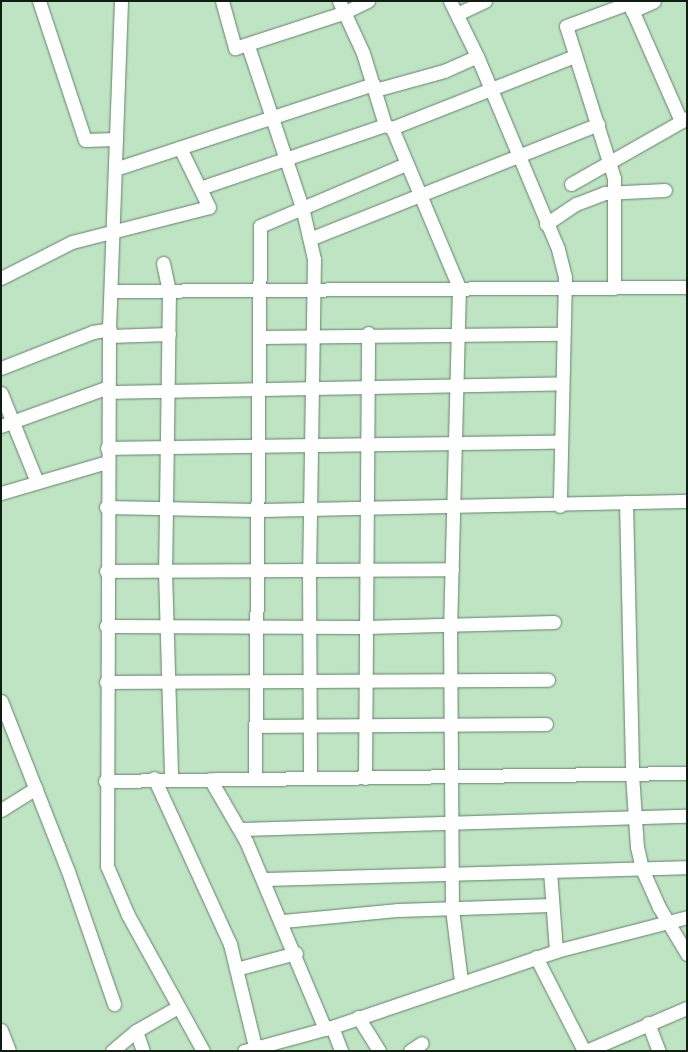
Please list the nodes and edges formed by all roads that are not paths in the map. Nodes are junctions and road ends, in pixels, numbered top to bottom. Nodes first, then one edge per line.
1 (39, 1) edge
2 (121, 1) edge
3 (222, 1) edge
4 (368, 1) edge
5 (450, 1) edge
6 (484, 1) edge
7 (654, 1) edge
8 (635, 5) edge
9 (341, 7) edge
10 (457, 14) junction
11 (248, 46) junction
12 (477, 56) junction
13 (576, 56) junction
14 (374, 87) junction
15 (490, 88) junction
16 (271, 119) junction
17 (684, 119) edge
18 (598, 124) junction
19 (389, 126) junction
20 (116, 139) junction
21 (180, 148) junction
22 (518, 155) junction
23 (286, 159) junction
24 (609, 162) junction
25 (406, 164) junction
26 (115, 169) junction
27 (571, 184) dead end
28 (200, 188) junction
29 (665, 190) dead end
30 (615, 192) junction
31 (419, 196) junction
32 (302, 207) junction
33 (546, 224) junction
34 (114, 230) junction
35 (312, 238) junction
36 (163, 263) dead end
37 (1, 278) edge
38 (459, 287) junction
39 (565, 288) junction
40 (614, 288) junction
41 (687, 288) edge
42 (316, 290) junction
43 (112, 291) junction
44 (169, 291) junction
45 (262, 291) junction
46 (109, 333) junction
47 (368, 333) junction
48 (457, 333) junction
49 (169, 334) junction
50 (562, 334) junction
51 (314, 336) junction
52 (260, 337) junction
53 (1, 368) edge
54 (562, 383) junction
55 (456, 388) junction
56 (108, 389) junction
57 (311, 389) junction
58 (368, 389) junction
59 (258, 390) junction
60 (170, 391) junction
61 (1, 393) edge
62 (7, 424) edge
63 (366, 442) junction
64 (455, 442) junction
65 (561, 442) junction
66 (313, 444) junction
67 (258, 446) junction
68 (168, 447) junction
69 (107, 448) junction
70 (107, 462) junction
71 (36, 482) junction
72 (1, 493) edge
73 (687, 501) edge
74 (626, 502) junction
75 (560, 506) junction
76 (106, 507) junction
77 (454, 507) junction
78 (166, 508) junction
79 (365, 508) junction
80 (310, 509) junction
81 (256, 510) junction
82 (452, 569) junction
83 (365, 570) junction
84 (106, 571) junction
85 (165, 571) junction
86 (309, 571) junction
87 (257, 572) junction
88 (554, 622) dead end
89 (450, 624) junction
90 (106, 626) junction
91 (168, 626) junction
92 (311, 626) junction
93 (257, 627) junction
94 (365, 627) junction
95 (451, 680) junction
96 (548, 680) dead end
97 (364, 681) junction
98 (106, 682) junction
99 (310, 682) junction
100 (168, 683) junction
101 (255, 683) junction
102 (1, 701) edge
103 (451, 724) junction
104 (546, 724) dead end
105 (255, 726) junction
106 (364, 726) junction
107 (310, 727) junction
108 (687, 773) edge
109 (632, 774) junction
110 (452, 777) junction
111 (154, 778) junction
112 (171, 778) junction
113 (210, 778) junction
114 (255, 778) junction
115 (310, 778) junction
116 (365, 778) junction
117 (106, 781) junction
118 (36, 788) junction
119 (1, 810) edge
120 (687, 816) edge
121 (634, 818) junction
122 (452, 826) junction
123 (240, 829) junction
124 (687, 867) edge
125 (642, 869) junction
126 (550, 872) junction
127 (452, 875) junction
128 (263, 879) junction
129 (551, 905) junction
130 (452, 909) junction
131 (687, 917) edge
132 (283, 921) junction
133 (667, 921) junction
134 (556, 951) junction
135 (296, 953) junction
136 (687, 954) edge
137 (536, 957) junction
138 (236, 969) junction
139 (461, 981) junction
140 (114, 1004) dead end
141 (178, 1007) junction
142 (687, 1008) edge
143 (358, 1017) junction
144 (648, 1023) junction
145 (328, 1028) junction
146 (1, 1030) edge
147 (136, 1031) junction
148 (422, 1043) dead end
149 (252, 1050) edge
150 (9, 1051) edge
151 (112, 1051) edge
152 (143, 1051) edge
153 (203, 1051) edge
154 (341, 1051) edge
155 (379, 1051) edge
156 (410, 1051) edge
157 (585, 1051) edge
158 (659, 1051) edge

1 - 20 street
2 - 20 street
3 - 11 street
4 - 9 street
5 - 10 street
6 - 10 street
7 - 8 street
8 - 13 street
8 - 17 street
9 - 11 street
9 - 14 street
10 - 12 street
11 - 16 street
12 - 14 street
12 - 15 street
13 - 15 street
13 - 18 street
14 - 16 street
14 - 19 street
15 - 19 street
15 - 22 street
16 - 21 street
16 - 23 street
17 - 24 street
18 - 22 street
18 - 24 street
19 - 23 street
19 - 25 street
20 - 26 street
21 - 26 street
21 - 28 street
22 - 31 street
22 - 33 street
23 - 28 street
23 - 32 street
24 - 27 street
24 - 30 street
25 - 31 street
25 - 32 street
26 - 34 street
28 - 34 street
29 - 30 street
30 - 33 street
30 - 40 street
31 - 35 street
31 - 38 street
32 - 35 street
32 - 45 street
33 - 39 street
34 - 37 street
34 - 43 street
35 - 42 street
36 - 44 street
38 - 39 street
38 - 42 street
38 - 48 street
39 - 40 street
39 - 50 street
40 - 41 street
42 - 45 street
42 - 51 street
43 - 44 street
43 - 46 street
44 - 45 street
44 - 49 street
45 - 52 street
46 - 49 street
46 - 53 street
46 - 56 street
47 - 48 street
47 - 51 street
47 - 58 street
48 - 50 street
48 - 55 street
49 - 60 street
50 - 54 street
51 - 52 street
51 - 57 street
52 - 59 street
54 - 55 street
54 - 65 street
55 - 58 street
55 - 64 street
56 - 60 street
56 - 62 street
56 - 69 street
57 - 58 street
57 - 59 street
57 - 66 street
58 - 63 street
59 - 60 street
59 - 67 street
60 - 68 street
61 - 62 street
62 - 71 street
63 - 64 street
63 - 66 street
63 - 79 street
64 - 65 street
64 - 77 street
65 - 75 street
66 - 67 street
66 - 80 street
67 - 68 street
67 - 81 street
68 - 69 street
68 - 78 street
69 - 70 street
70 - 71 street
70 - 76 street
71 - 72 street
73 - 74 street
74 - 75 street
74 - 109 street
75 - 77 street
76 - 78 street
76 - 84 street
77 - 79 street
77 - 82 street
78 - 81 street
78 - 85 street
79 - 80 street
79 - 83 street
80 - 81 street
80 - 86 street
81 - 87 street
82 - 83 street
82 - 89 street
83 - 86 street
83 - 94 street
84 - 85 street
84 - 90 street
85 - 87 street
85 - 91 street
86 - 87 street
86 - 92 street
87 - 93 street
88 - 89 street
89 - 94 street
89 - 95 street
90 - 91 street
90 - 98 street
91 - 93 street
91 - 100 street
92 - 93 street
92 - 94 street
92 - 99 street
93 - 101 street
94 - 97 street
95 - 96 street
95 - 97 street
95 - 103 street
97 - 99 street
97 - 106 street
98 - 100 street
98 - 117 street
99 - 101 street
99 - 107 street
100 - 101 street
100 - 112 street
101 - 105 street
102 - 118 street
103 - 104 street
103 - 106 street
103 - 110 street
105 - 107 street
105 - 114 street
106 - 107 street
106 - 116 street
107 - 115 street
108 - 109 street
109 - 110 street
109 - 121 street
110 - 116 street
110 - 122 street
111 - 112 street
111 - 117 street
111 - 138 street
112 - 113 street
113 - 114 street
113 - 123 street
114 - 115 street
115 - 116 street
117 - 141 street
118 - 119 street
118 - 140 street
120 - 121 street
121 - 122 street
121 - 125 street
122 - 123 street
122 - 127 street
123 - 128 street
124 - 125 street
125 - 126 street
125 - 133 street
126 - 127 street
126 - 129 street
127 - 128 street
127 - 130 street
128 - 132 street
129 - 130 street
129 - 134 street
130 - 132 street
130 - 139 street
131 - 133 street
132 - 135 street
133 - 134 street
133 - 136 street
134 - 137 street
135 - 138 street
135 - 145 street
137 - 139 street
137 - 157 street
138 - 149 street
139 - 143 street
141 - 147 street
141 - 153 street
142 - 144 street
143 - 145 street
143 - 155 street
144 - 157 street
144 - 158 street
145 - 149 street
145 - 154 street
146 - 150 street
147 - 151 street
147 - 152 street
148 - 156 street

